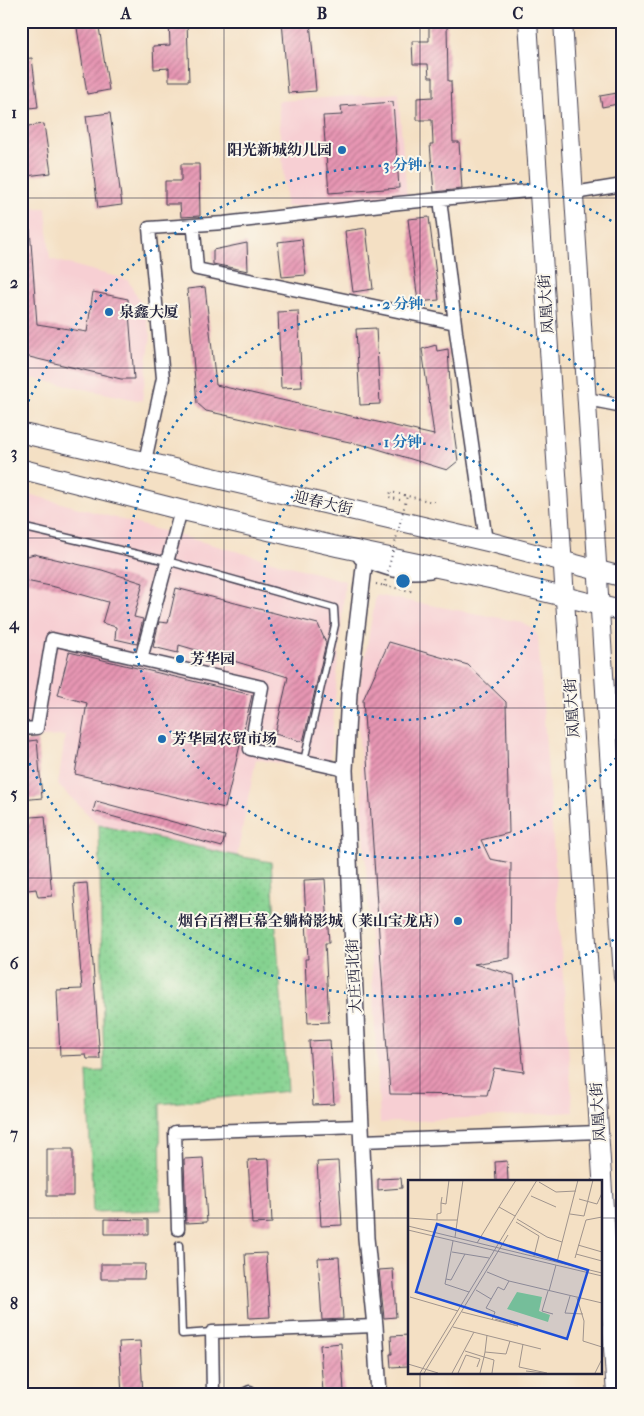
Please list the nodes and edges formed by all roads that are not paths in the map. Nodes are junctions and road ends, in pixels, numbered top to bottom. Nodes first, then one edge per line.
1 (528, 21) edge
2 (563, 21) edge
3 (623, 185) edge
4 (538, 190) junction
5 (574, 193) junction
6 (440, 207) dead end
7 (194, 230) dead end
8 (455, 323) junction
9 (587, 399) junction
10 (623, 406) edge
11 (21, 433) edge
12 (145, 461) junction
13 (21, 469) edge
14 (181, 510) junction
15 (21, 527) edge
16 (486, 541) junction
17 (339, 547) junction
18 (365, 558) junction
19 (167, 561) junction
20 (563, 561) junction
21 (443, 568) junction
22 (597, 570) junction
23 (623, 578) edge
24 (565, 597) junction
25 (600, 606) junction
26 (623, 611) edge
27 (142, 659) junction
28 (21, 729) edge
29 (304, 761) junction
30 (345, 770) junction
31 (621, 920) edge
32 (623, 977) edge
33 (361, 1126) junction
34 (599, 1132) junction
35 (362, 1141) junction
36 (178, 1229) dead end
37 (179, 1246) dead end
38 (375, 1326) junction
39 (212, 1332) junction
40 (379, 1394) edge
41 (213, 1395) edge
42 (244, 1395) edge
43 (250, 1395) edge
44 (616, 1395) edge

1 - 4 main road, 凤凰大街
2 - 5 main road
3 - 5 street
4 - 12 street
4 - 20 main road, 凤凰大街
5 - 9 main road
6 - 8 street
7 - 8 street
8 - 16 street
9 - 10 street
9 - 22 main road
11 - 12 main road, 迎春大街
12 - 16 main road, 迎春大街
13 - 14 main road
14 - 17 main road
14 - 19 street
15 - 19 lane
16 - 20 main road, 迎春大街
17 - 18 street
17 - 21 main road
18 - 21 street
18 - 30 street, 大庄西北街
19 - 27 street
19 - 29 lane
20 - 22 main road, 迎春大街
20 - 24 main road, 凤凰大街
21 - 24 main road
22 - 23 main road, 迎春大街
22 - 25 main road
24 - 25 main road
24 - 34 main road, 凤凰大街
25 - 26 main road
25 - 31 main road
27 - 28 street
27 - 29 street
29 - 30 street
30 - 33 street, 大庄西北街
31 - 32 main road
33 - 35 street, 大庄西北街
33 - 36 street
34 - 35 street
34 - 44 main road, 凤凰大街
35 - 38 street, 大庄西北街
37 - 39 lane
38 - 39 street
38 - 40 street, 大庄西北街
39 - 41 street
42 - 43 street

